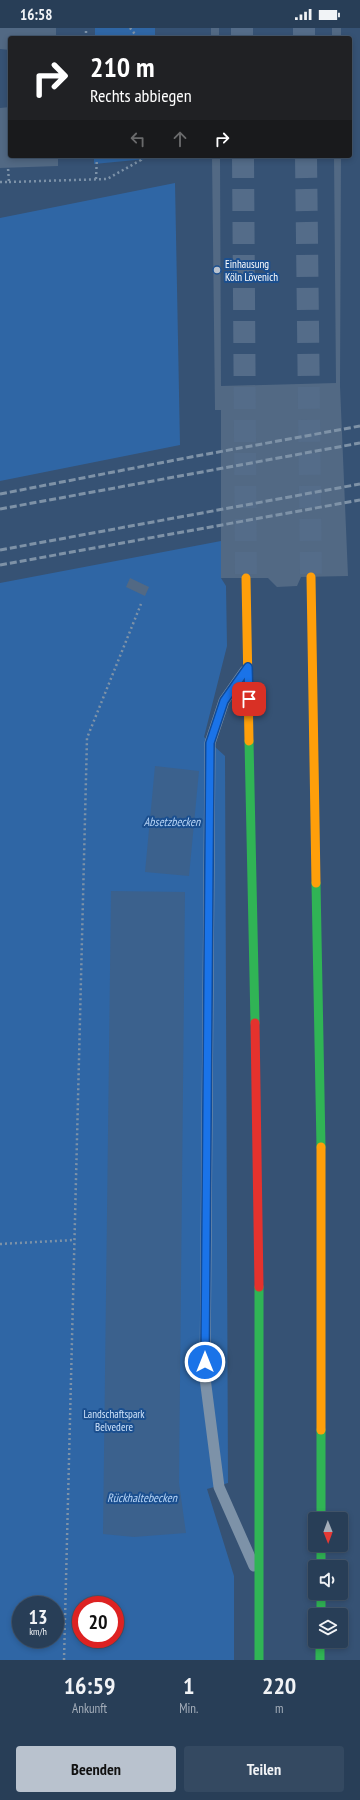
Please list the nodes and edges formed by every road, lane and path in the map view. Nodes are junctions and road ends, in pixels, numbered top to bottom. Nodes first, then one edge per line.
1 (130, 28) edge
2 (136, 36) edge
3 (97, 158) edge
4 (141, 158) edge
5 (8, 168) dead end
6 (96, 179) junction
7 (0, 182) edge
8 (9, 182) junction
9 (311, 577) tunnel mouth
10 (246, 578) tunnel mouth
11 (141, 604) dead end
12 (248, 667) junction
13 (74, 1240) junction
14 (0, 1244) edge
15 (321, 1512) edge
16 (259, 1579) junction
17 (320, 1648) edge
18 (64, 1660) edge
19 (259, 1660) edge
20 (320, 1660) edge

1 - 2 path
3 - 6 path
4 - 6 path
5 - 8 path
6 - 8 path
7 - 8 path
9 - 15 highway
10 - 12 highway
11 - 13 path
12 - 16 highway
12 - 16 lane
13 - 14 path
13 - 18 path
16 - 19 highway
17 - 20 highway

